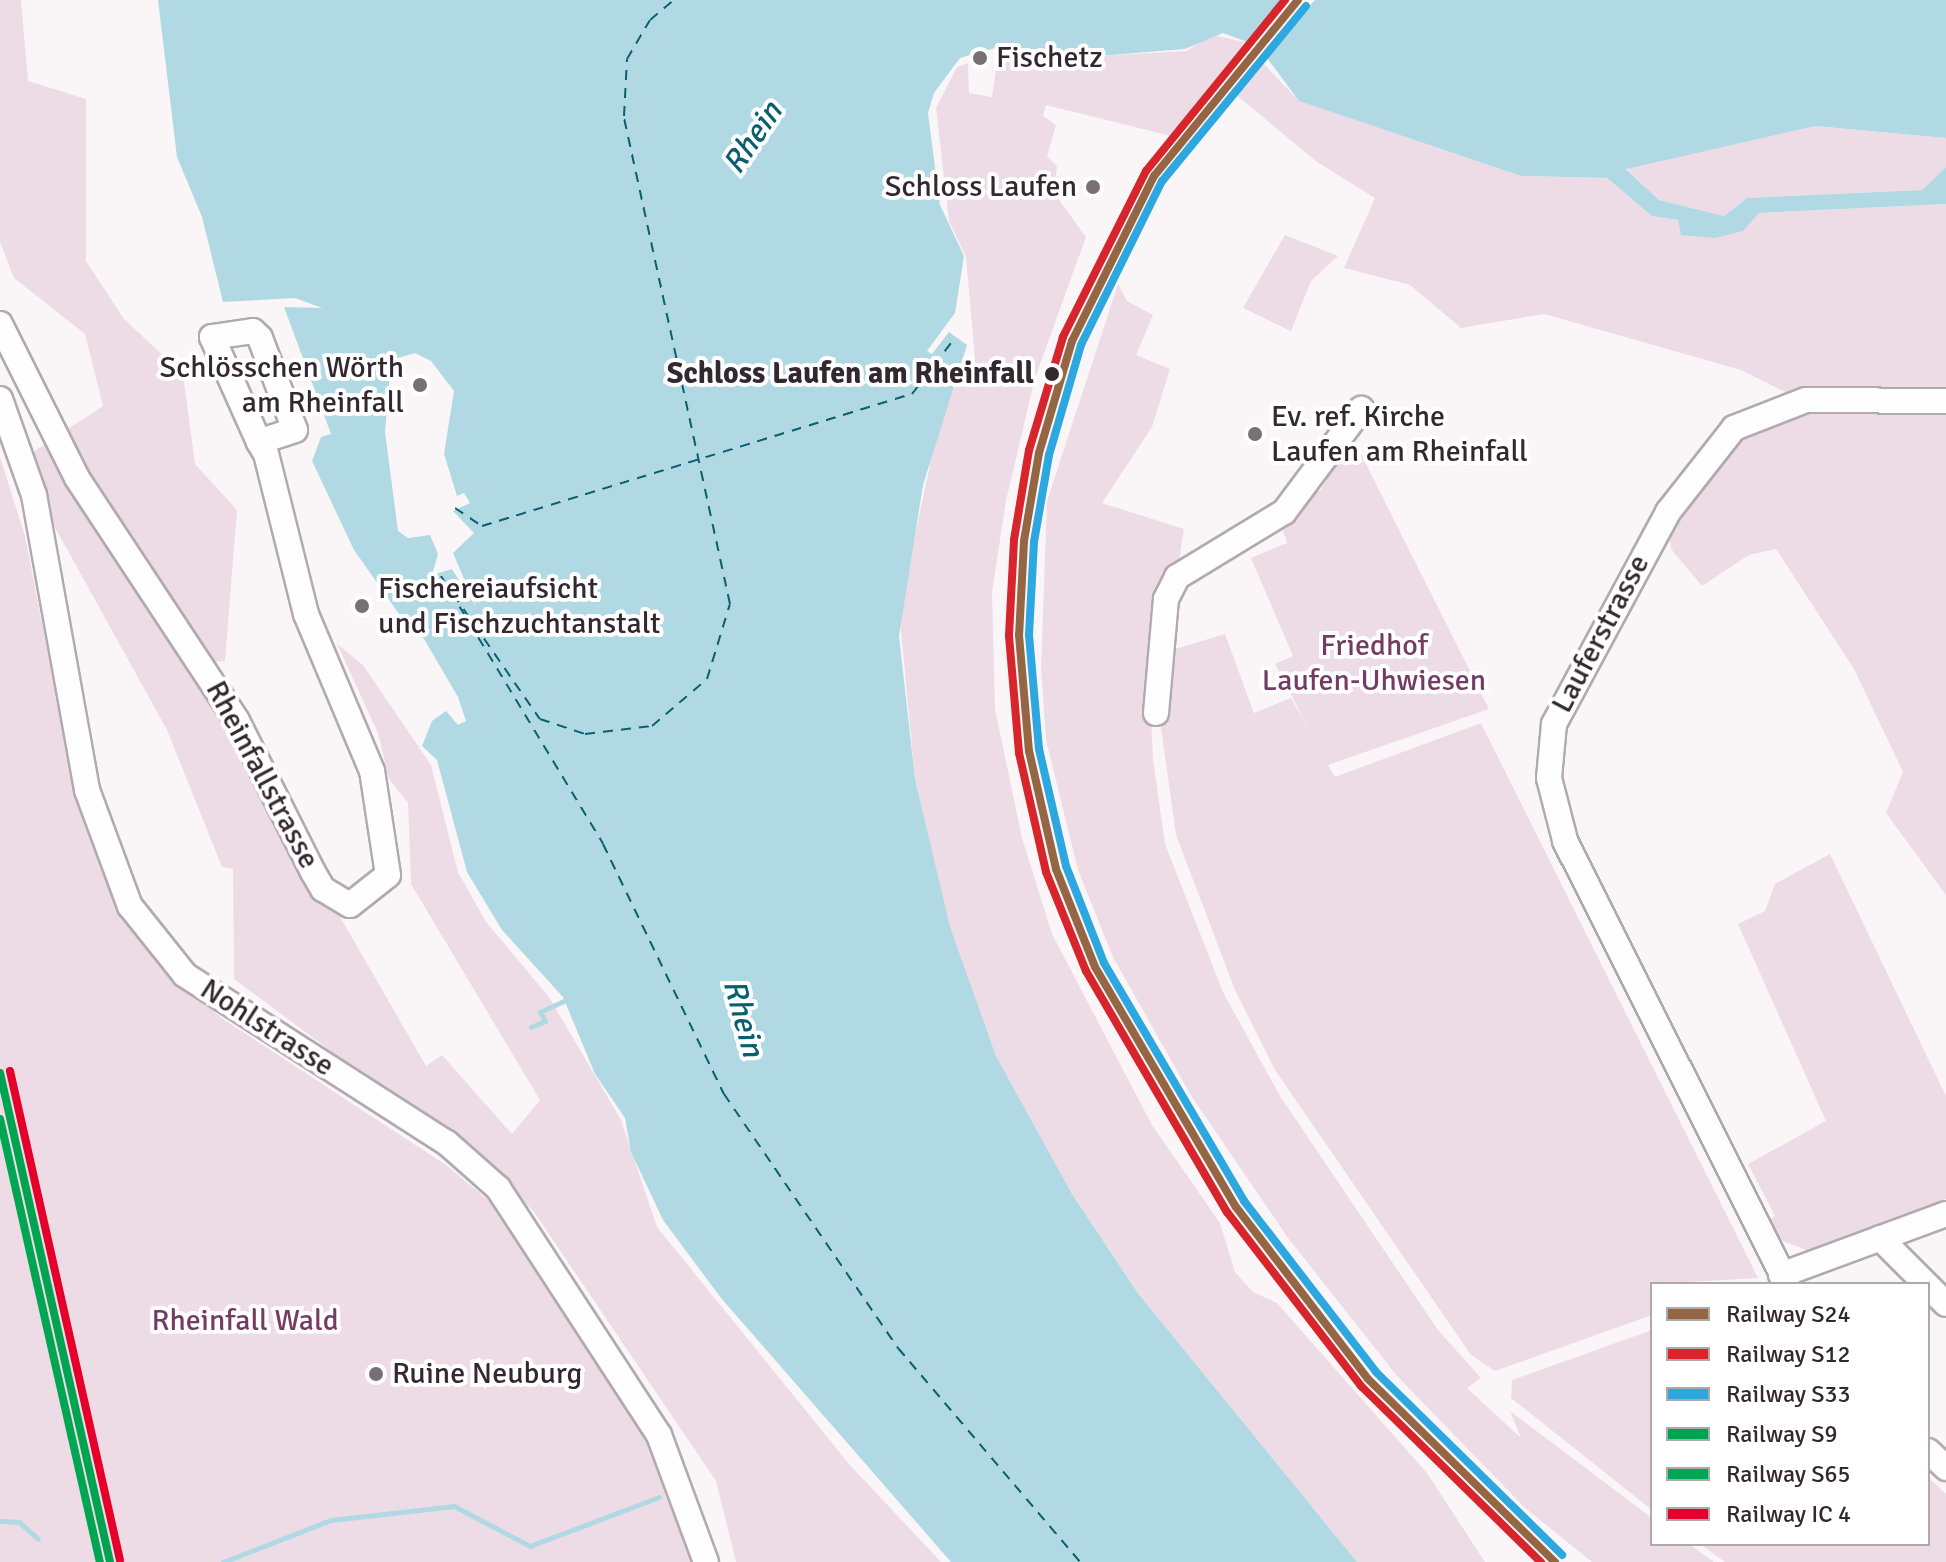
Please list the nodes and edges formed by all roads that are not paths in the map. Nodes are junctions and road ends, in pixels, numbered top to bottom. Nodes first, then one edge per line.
1 (0, 324) edge
2 (0, 399) edge
3 (1946, 401) edge
4 (1361, 409) dead end
5 (259, 442) junction
6 (1156, 713) dead end
7 (1946, 1214) edge
8 (1880, 1238) junction
9 (1784, 1279) edge
10 (1924, 1282) edge
11 (1930, 1288) edge
12 (1946, 1304) edge
13 (1930, 1453) edge
14 (1946, 1468) edge
15 (706, 1562) edge

1 - 5 street, Rheinfallstrasse
2 - 15 street, Nohlstrasse
3 - 9 street, Lauferstrasse
4 - 6 street
5 - 5 street
7 - 8 street
8 - 9 street
8 - 10 street
11 - 12 street
13 - 14 street

